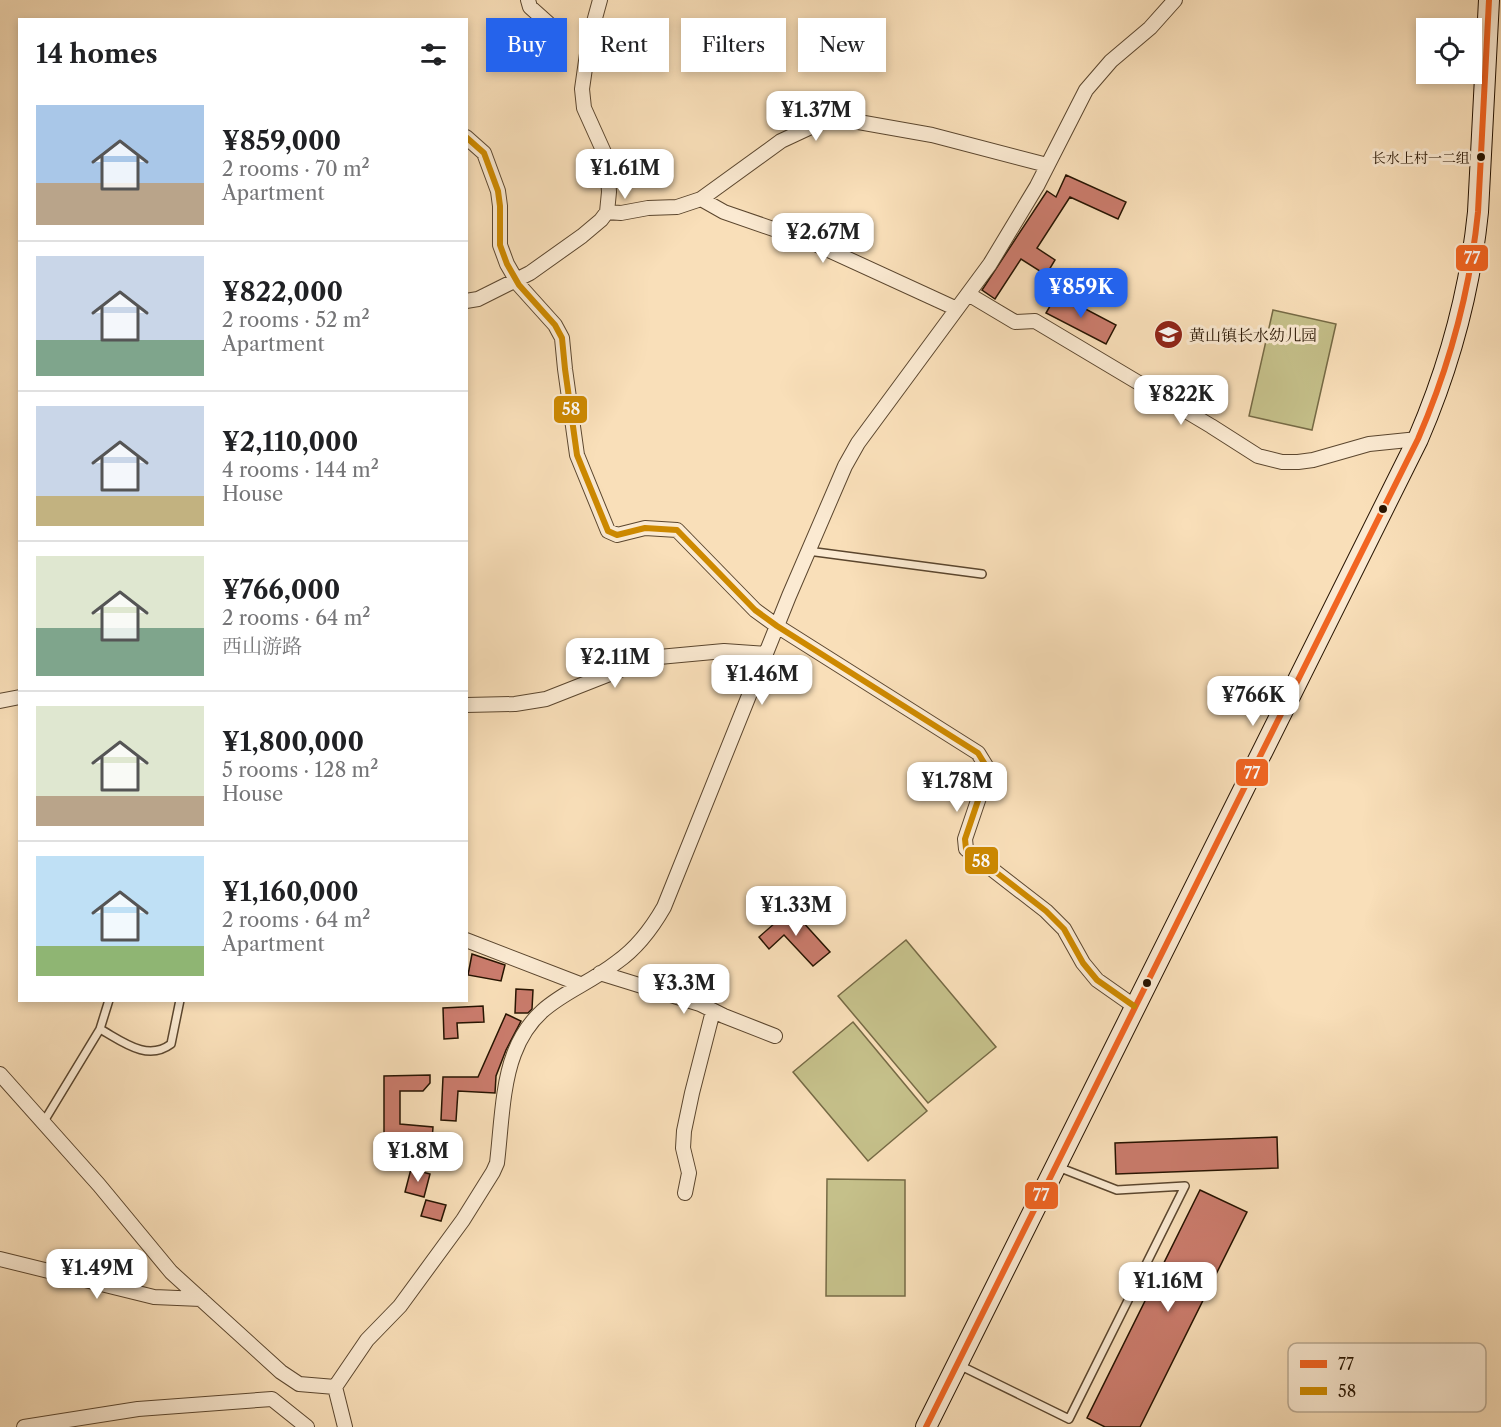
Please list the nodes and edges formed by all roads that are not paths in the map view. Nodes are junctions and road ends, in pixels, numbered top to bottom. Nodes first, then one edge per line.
1 (528, 0) edge
2 (600, 0) edge
3 (1174, 0) edge
4 (1489, 0) edge
5 (542, 18) edge
6 (468, 140) edge
7 (1047, 165) junction
8 (701, 199) junction
9 (607, 212) junction
10 (516, 280) junction
11 (968, 294) junction
12 (468, 300) edge
13 (957, 309) junction
14 (1418, 439) junction
15 (808, 551) junction
16 (982, 574) dead end
17 (777, 626) junction
18 (766, 654) junction
19 (18, 697) edge
20 (0, 700) edge
21 (468, 705) edge
22 (468, 941) edge
23 (600, 973) junction
24 (580, 984) junction
25 (108, 1002) edge
26 (180, 1002) edge
27 (1134, 1006) junction
28 (713, 1011) junction
29 (100, 1029) junction
30 (775, 1036) dead end
31 (0, 1074) edge
32 (43, 1123) junction
33 (1055, 1166) junction
34 (686, 1193) dead end
35 (0, 1259) edge
36 (201, 1299) junction
37 (957, 1364) junction
38 (335, 1387) junction
39 (24, 1427) edge
40 (307, 1427) edge
41 (345, 1427) edge
42 (926, 1427) edge

1 - 5 street
2 - 9 street
3 - 7 street
4 - 14 street
6 - 10 street
7 - 8 street
7 - 11 street
8 - 9 street
8 - 13 street
9 - 10 street
10 - 12 street
10 - 17 street
11 - 13 street
11 - 14 street
13 - 15 street
14 - 27 street
15 - 16 lane
15 - 17 street
17 - 18 street
17 - 27 street
18 - 21 street
18 - 23 street
19 - 20 street
22 - 24 street
23 - 24 street
23 - 28 street
24 - 38 street
25 - 29 lane
26 - 29 lane
27 - 33 street
28 - 30 street
28 - 34 street
29 - 32 lane
31 - 32 street
32 - 36 street
33 - 37 street
33 - 37 lane
35 - 36 street
36 - 38 street
37 - 42 street
38 - 41 street
39 - 40 street

